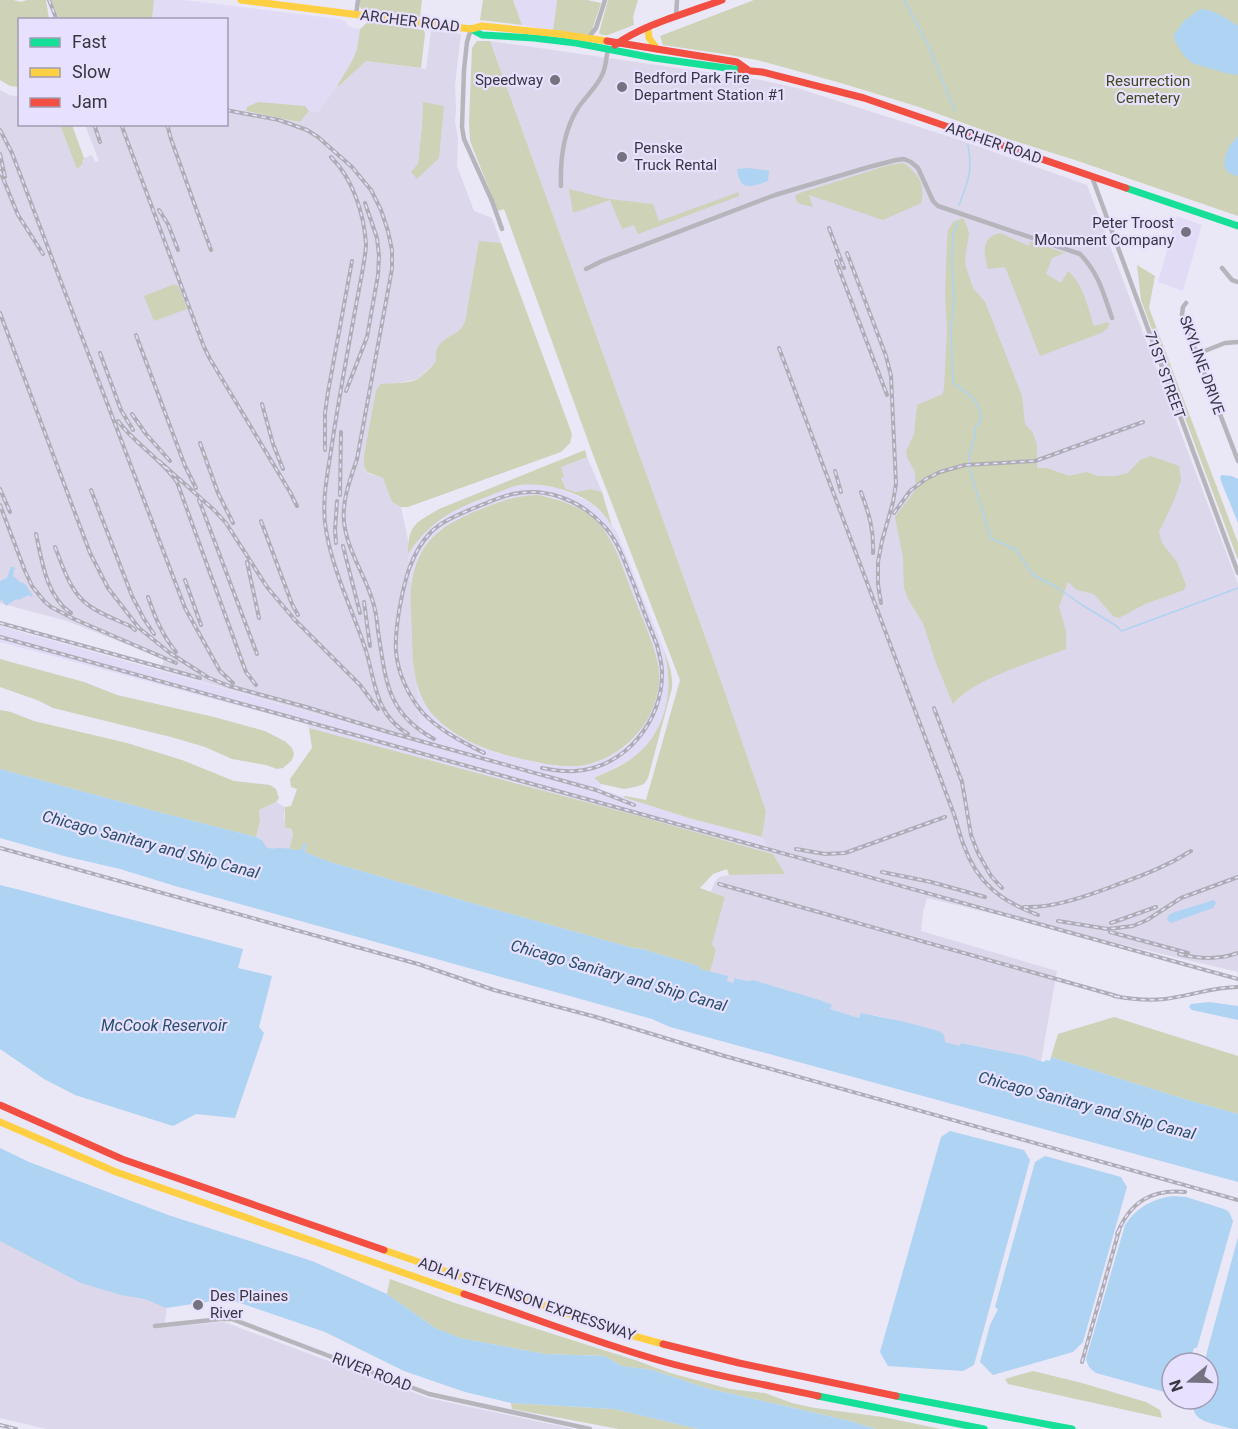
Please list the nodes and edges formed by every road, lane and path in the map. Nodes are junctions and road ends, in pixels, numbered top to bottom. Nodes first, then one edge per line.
1 (241, 0) edge
2 (358, 0) edge
3 (605, 0) edge
4 (677, 0) edge
5 (722, 0) edge
6 (289, 3) edge
7 (356, 15) junction
8 (676, 17) junction
9 (596, 28) junction
10 (648, 28) junction
11 (471, 29) junction
12 (588, 38) junction
13 (600, 40) junction
14 (618, 44) junction
15 (657, 49) junction
16 (608, 50) junction
17 (747, 69) junction
18 (1092, 177) junction
19 (561, 186) dead end
20 (1238, 226) edge
21 (502, 229) dead end
22 (1222, 268) dead end
23 (586, 269) dead end
24 (1238, 282) edge
25 (1186, 303) dead end
26 (1112, 318) dead end
27 (1238, 342) edge
28 (1197, 354) junction
29 (1238, 461) edge
30 (1238, 573) edge
31 (0, 1105) edge
32 (0, 1122) edge
33 (155, 1326) dead end
34 (590, 1429) edge
35 (984, 1429) edge
36 (1072, 1429) edge

1 - 6 main road, ARCHER ROAD
2 - 7 street
3 - 9 street
4 - 8 street
5 - 8 main road
6 - 7 main road, ARCHER ROAD
7 - 11 main road, ARCHER ROAD
8 - 10 main road
9 - 12 street
9 - 13 street
10 - 14 main road
10 - 15 main road
11 - 12 main road, ARCHER ROAD
11 - 16 main road, ARCHER ROAD
11 - 21 street
12 - 13 main road, ARCHER ROAD
13 - 14 main road, ARCHER ROAD
14 - 15 main road, ARCHER ROAD
14 - 16 main road
15 - 17 main road, ARCHER ROAD
16 - 17 main road, ARCHER ROAD
16 - 19 street
17 - 18 main road, ARCHER ROAD
18 - 20 main road, ARCHER ROAD
18 - 30 street, 71ST STREET
22 - 24 street
23 - 26 street
25 - 28 street, SKYLINE DRIVE
27 - 28 street
28 - 29 street, SKYLINE DRIVE
31 - 36 main road, ADLAI STEVENSON EXPRESSWAY
32 - 35 main road, ADLAI STEVENSON EXPRESSWAY
33 - 34 street, RIVER ROAD

